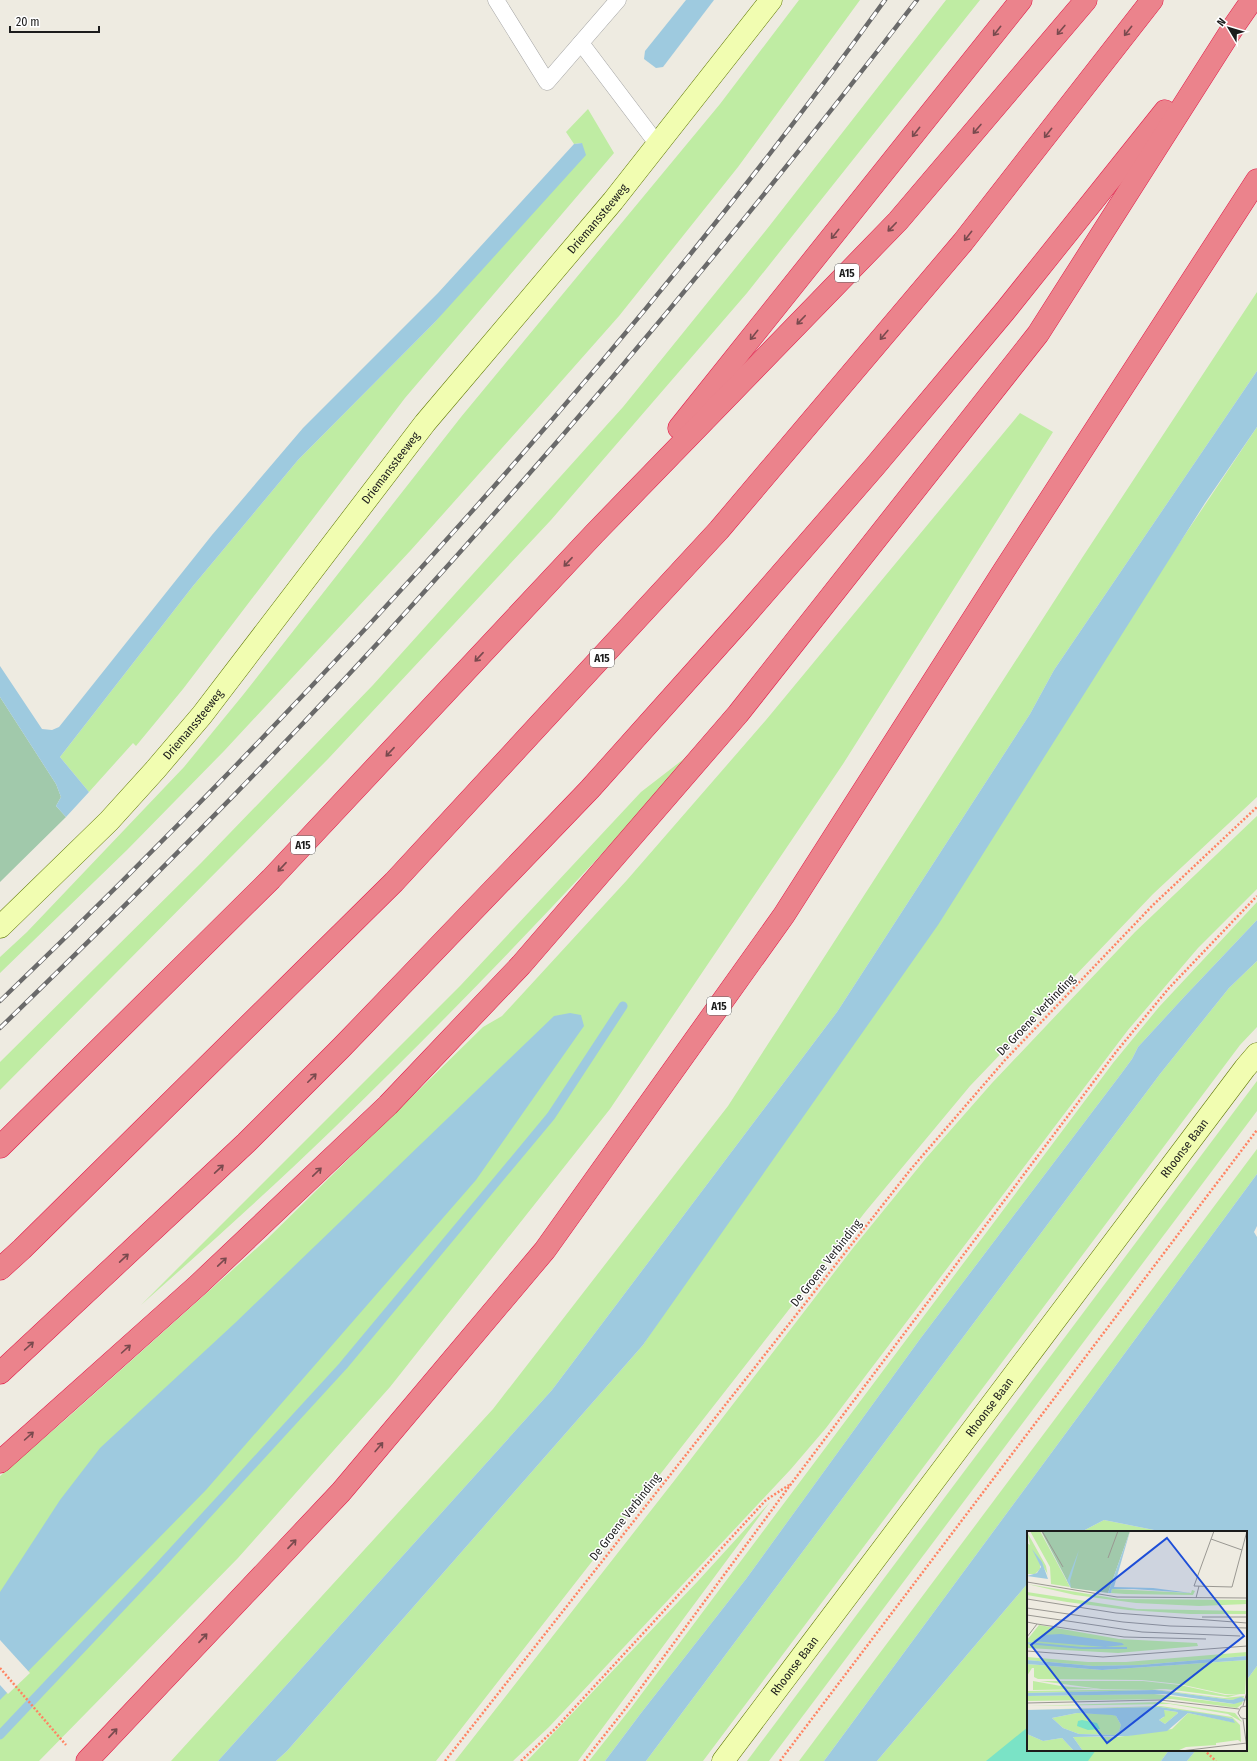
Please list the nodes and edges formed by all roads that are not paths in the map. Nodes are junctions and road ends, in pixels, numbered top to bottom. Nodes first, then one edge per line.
1 (496, 0) edge
2 (618, 0) edge
3 (771, 0) edge
4 (1021, 0) edge
5 (1086, 0) edge
6 (1152, 0) edge
7 (1252, 0) edge
8 (1234, 26) junction
9 (581, 43) junction
10 (658, 145) junction
11 (1257, 180) edge
12 (594, 534) junction
13 (0, 927) edge
14 (1257, 1054) edge
15 (0, 1146) edge
16 (0, 1269) edge
17 (0, 1373) edge
18 (0, 1462) edge
19 (78, 1755) edge
20 (723, 1761) edge

1 - 9 lane
2 - 9 lane
3 - 10 main road, Driemanssteeweg
4 -> 12 highway, A15
5 -> 12 highway, A15
6 -> 16 highway, A15
7 - 8 highway
17 -> 8 highway
18 -> 8 highway
9 - 10 lane
10 - 13 main road, Driemanssteeweg
19 -> 11 highway, A15
12 -> 15 highway, A15
14 - 20 main road, Rhoonse Baan

